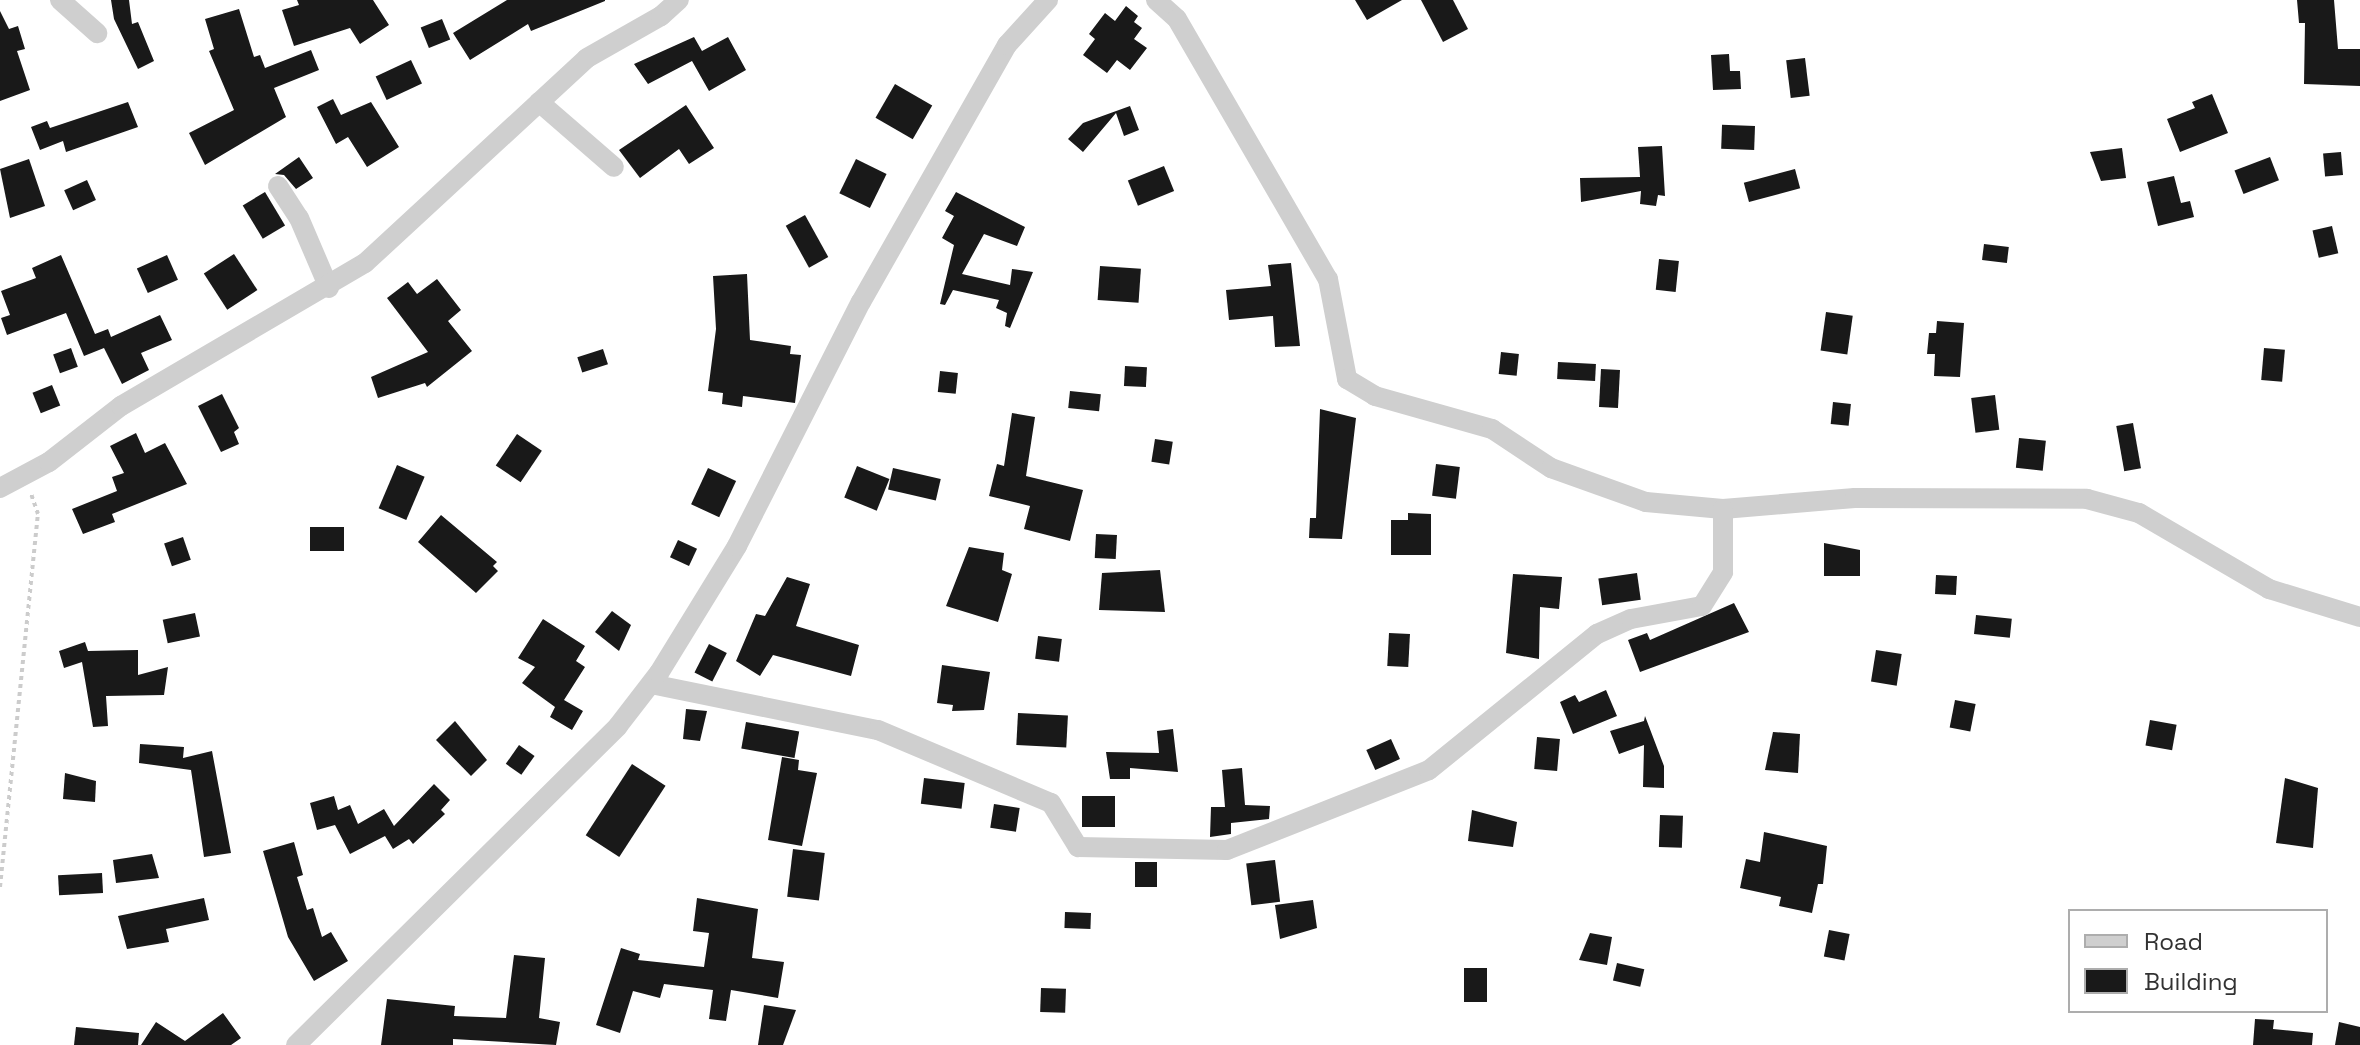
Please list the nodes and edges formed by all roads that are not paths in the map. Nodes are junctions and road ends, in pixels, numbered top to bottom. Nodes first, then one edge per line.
1 (60, 0) edge
2 (679, 0) edge
3 (1048, 0) edge
4 (1156, 0) edge
5 (97, 33) dead end
6 (539, 102) junction
7 (614, 167) dead end
8 (278, 186) dead end
9 (329, 288) junction
10 (0, 488) edge
11 (1723, 509) junction
12 (2360, 617) edge
13 (651, 684) junction
14 (296, 1045) edge

1 - 5 street
2 - 6 street
3 - 13 street
4 - 11 street
6 - 7 street
6 - 9 street
8 - 9 street
9 - 10 street
11 - 12 street
11 - 13 street
13 - 14 street

